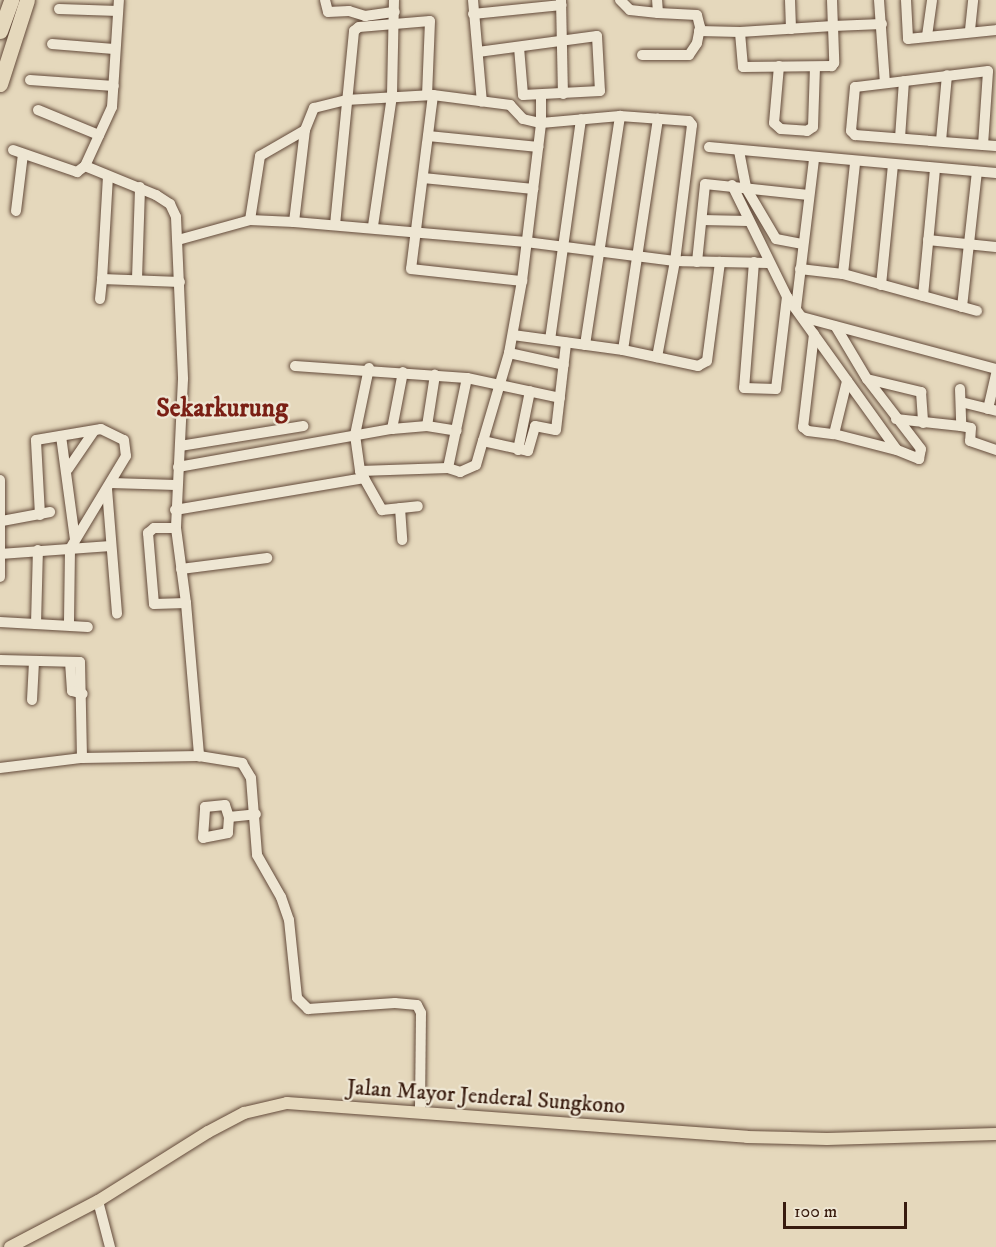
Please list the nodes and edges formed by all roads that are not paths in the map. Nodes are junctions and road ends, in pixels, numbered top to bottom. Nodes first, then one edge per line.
1 (10, 0) edge
2 (27, 0) edge
3 (325, 0) edge
4 (394, 0) edge
5 (473, 0) edge
6 (620, 0) edge
7 (657, 0) edge
8 (790, 0) edge
9 (832, 0) edge
10 (879, 0) edge
11 (906, 0) edge
12 (932, 0) edge
13 (973, 0) edge
14 (562, 2) edge
15 (118, 5) edge
16 (59, 9) dead end
17 (658, 13) junction
18 (473, 14) junction
19 (395, 17) junction
20 (882, 24) junction
21 (833, 26) junction
22 (791, 29) junction
23 (970, 30) junction
24 (996, 30) edge
25 (0, 31) edge
26 (699, 31) junction
27 (740, 32) junction
28 (927, 36) junction
29 (562, 41) junction
30 (52, 44) dead end
31 (519, 47) junction
32 (114, 49) junction
33 (478, 52) junction
34 (642, 55) dead end
35 (779, 66) junction
36 (815, 67) junction
37 (947, 75) junction
38 (30, 80) dead end
39 (904, 81) junction
40 (885, 83) junction
41 (0, 84) edge
42 (114, 86) junction
43 (563, 94) junction
44 (392, 95) junction
45 (430, 95) junction
46 (541, 95) junction
47 (346, 100) junction
48 (482, 102) junction
49 (38, 110) dead end
50 (620, 116) junction
51 (581, 119) junction
52 (658, 119) junction
53 (541, 123) junction
54 (305, 130) junction
55 (99, 135) junction
56 (428, 136) junction
57 (900, 138) junction
58 (940, 141) junction
59 (983, 145) junction
60 (996, 146) edge
61 (538, 147) junction
62 (709, 147) dead end
63 (739, 151) junction
64 (814, 159) junction
65 (855, 163) junction
66 (893, 165) junction
67 (85, 166) junction
68 (935, 169) junction
69 (977, 172) junction
70 (996, 173) edge
71 (108, 176) junction
72 (423, 178) junction
73 (732, 185) junction
74 (140, 187) junction
75 (746, 188) junction
76 (533, 189) junction
77 (808, 195) junction
78 (16, 211) dead end
79 (250, 220) junction
80 (702, 220) junction
81 (748, 221) junction
82 (294, 222) junction
83 (335, 225) junction
84 (373, 226) junction
85 (413, 231) junction
86 (178, 240) junction
87 (928, 240) junction
88 (526, 242) junction
89 (802, 244) junction
90 (969, 244) junction
91 (564, 247) junction
92 (996, 247) edge
93 (600, 252) junction
94 (638, 256) junction
95 (675, 261) junction
96 (697, 262) junction
97 (720, 262) junction
98 (754, 262) junction
99 (768, 263) junction
100 (800, 269) junction
101 (843, 274) junction
102 (102, 279) junction
103 (137, 279) junction
104 (522, 281) junction
105 (180, 282) junction
106 (881, 285) junction
107 (923, 296) junction
108 (787, 297) junction
109 (100, 299) dead end
110 (962, 307) junction
111 (978, 311) dead end
112 (799, 313) junction
113 (836, 327) junction
114 (814, 334) junction
115 (513, 335) junction
116 (550, 340) junction
117 (566, 343) junction
118 (585, 345) junction
119 (623, 350) junction
120 (509, 353) junction
121 (657, 357) junction
122 (564, 365) junction
123 (295, 366) dead end
124 (369, 368) junction
125 (996, 371) edge
126 (403, 372) junction
127 (435, 375) junction
128 (467, 378) junction
129 (867, 379) junction
130 (847, 381) junction
131 (500, 386) junction
132 (960, 389) dead end
133 (530, 391) junction
134 (560, 398) junction
135 (961, 402) junction
136 (992, 410) edge
137 (896, 419) junction
138 (923, 423) junction
139 (303, 426) dead end
140 (427, 426) junction
141 (961, 426) junction
142 (392, 429) junction
143 (94, 431) junction
144 (457, 431) junction
145 (834, 434) junction
146 (355, 435) junction
147 (60, 436) junction
148 (483, 441) junction
149 (180, 446) junction
150 (518, 450) junction
151 (897, 450) junction
152 (996, 450) edge
153 (178, 467) junction
154 (448, 468) junction
155 (68, 470) junction
156 (362, 475) junction
157 (0, 480) edge
158 (176, 485) junction
159 (109, 486) junction
160 (418, 506) dead end
161 (70, 508) junction
162 (400, 508) junction
163 (175, 510) junction
164 (88, 519) junction
165 (2, 521) junction
166 (176, 528) junction
167 (402, 540) dead end
168 (72, 544) junction
169 (111, 546) junction
170 (38, 550) junction
171 (1, 554) edge
172 (267, 558) dead end
173 (181, 569) junction
174 (0, 577) edge
175 (186, 603) junction
176 (117, 614) dead end
177 (0, 622) edge
178 (36, 624) junction
179 (69, 625) junction
180 (88, 627) dead end
181 (0, 660) edge
182 (34, 661) junction
183 (32, 700) dead end
184 (199, 756) junction
185 (82, 758) junction
186 (0, 768) edge
187 (256, 814) junction
188 (229, 817) dead end
189 (420, 1111) junction
190 (996, 1134) edge
191 (98, 1200) junction
192 (10, 1247) edge
193 (110, 1247) edge

1 - 25 highway
2 - 41 highway
3 - 19 street
4 - 19 street
5 - 18 street
6 - 17 street
7 - 17 street
8 - 22 street
9 - 21 street
10 - 20 street
11 - 28 street
12 - 28 street
13 - 23 street
14 - 18 street
14 - 29 street
15 - 16 street
15 - 32 street
17 - 26 street
18 - 33 street
19 - 44 street
19 - 45 street
19 - 47 street
20 - 21 street
20 - 40 street
21 - 22 street
21 - 36 street
22 - 27 street
23 - 24 street
23 - 28 street
26 - 27 street
26 - 34 street
27 - 35 street
29 - 31 street
29 - 43 street
29 - 43 street
30 - 32 street
31 - 33 street
31 - 46 street
32 - 42 street
33 - 48 street
35 - 36 street
35 - 36 street
37 - 39 street
37 - 58 street
37 - 59 street
38 - 42 street
39 - 40 street
39 - 57 street
40 - 57 street
42 - 55 street
43 - 46 street
44 - 45 street
44 - 47 street
44 - 84 street
45 - 48 street
45 - 56 street
46 - 53 street
47 - 54 street
47 - 83 street
48 - 53 street
49 - 55 street
50 - 51 street
50 - 52 street
50 - 93 street
51 - 53 street
51 - 91 street
52 - 94 street
52 - 95 street
53 - 61 street
54 - 79 street
54 - 82 street
55 - 67 street
56 - 61 street
56 - 72 street
57 - 58 street
58 - 59 street
59 - 60 street
61 - 76 street
62 - 63 street
63 - 64 street
63 - 75 street
64 - 65 street
64 - 77 street
65 - 66 street
65 - 101 street
66 - 68 street
66 - 106 street
67 - 71 street
67 - 78 street
68 - 69 street
68 - 87 street
69 - 70 street
69 - 90 street
71 - 74 street
71 - 102 street
72 - 76 street
72 - 85 street
73 - 75 street
73 - 80 street
73 - 81 street
74 - 86 street
74 - 103 street
75 - 77 street
75 - 89 street
76 - 88 street
77 - 89 street
79 - 82 street
79 - 86 street
80 - 81 street
80 - 96 street
81 - 99 street
82 - 83 street
83 - 84 street
84 - 85 street
85 - 88 street
85 - 104 street
86 - 105 street
87 - 90 street
87 - 107 street
88 - 91 street
88 - 104 street
89 - 100 street
90 - 92 street
90 - 110 street
91 - 93 street
91 - 116 street
93 - 94 street
93 - 118 street
94 - 95 street
94 - 119 street
95 - 96 street
95 - 121 street
96 - 97 street
97 - 98 street
97 - 121 street
98 - 99 street
98 - 108 street
99 - 108 street
100 - 101 street
100 - 112 street
101 - 106 street
102 - 103 street
102 - 109 street
103 - 105 street
104 - 115 street
105 - 149 street
106 - 107 street
107 - 110 street
108 - 112 street
110 - 111 street
112 - 113 street
112 - 114 street
113 - 125 street
113 - 129 street
114 - 130 street
114 - 145 street
115 - 116 street
115 - 120 street
116 - 117 street
117 - 118 street
117 - 122 street
118 - 119 street
119 - 121 street
120 - 122 street
120 - 131 street
122 - 134 street
123 - 124 street
124 - 126 street
124 - 146 street
125 - 136 street
126 - 127 street
126 - 142 street
127 - 128 street
127 - 140 street
128 - 131 street
128 - 144 street
129 - 137 street
129 - 138 street
130 - 145 street
130 - 151 street
131 - 133 street
131 - 148 street
132 - 135 street
133 - 134 street
133 - 150 street
134 - 150 street
135 - 136 street
135 - 141 street
137 - 138 street
137 - 151 street
138 - 141 street
139 - 149 street
140 - 142 street
140 - 144 street
141 - 152 street
142 - 146 street
143 - 147 street
143 - 155 street
143 - 159 street
144 - 154 street
145 - 151 street
146 - 153 street
146 - 156 street
147 - 155 street
147 - 165 street
148 - 150 street
148 - 154 street
149 - 153 street
153 - 158 street
154 - 156 street
155 - 161 street
156 - 162 street
156 - 163 street
157 - 165 street
158 - 159 street
158 - 163 street
159 - 164 street
159 - 169 street
160 - 162 street
161 - 164 street
161 - 168 street
162 - 167 street
163 - 166 street
164 - 168 street
165 - 171 street
166 - 173 street
166 - 175 street
168 - 169 street
168 - 170 street
168 - 179 street
169 - 176 street
170 - 171 street
170 - 178 street
171 - 174 street
172 - 173 street
173 - 175 street
175 - 184 street
177 - 178 street
178 - 179 street
179 - 180 street
181 - 182 street
182 - 183 street
182 - 185 street
184 - 185 street
184 - 187 street
185 - 186 street
187 - 188 street
187 - 189 street
189 - 190 main road, Jalan Mayor Jenderal Sungkono
189 - 191 main road, Jalan Mayor Jenderal Sungkono
191 - 192 main road, Jalan Mayor Jenderal Sungkono
191 - 193 street

